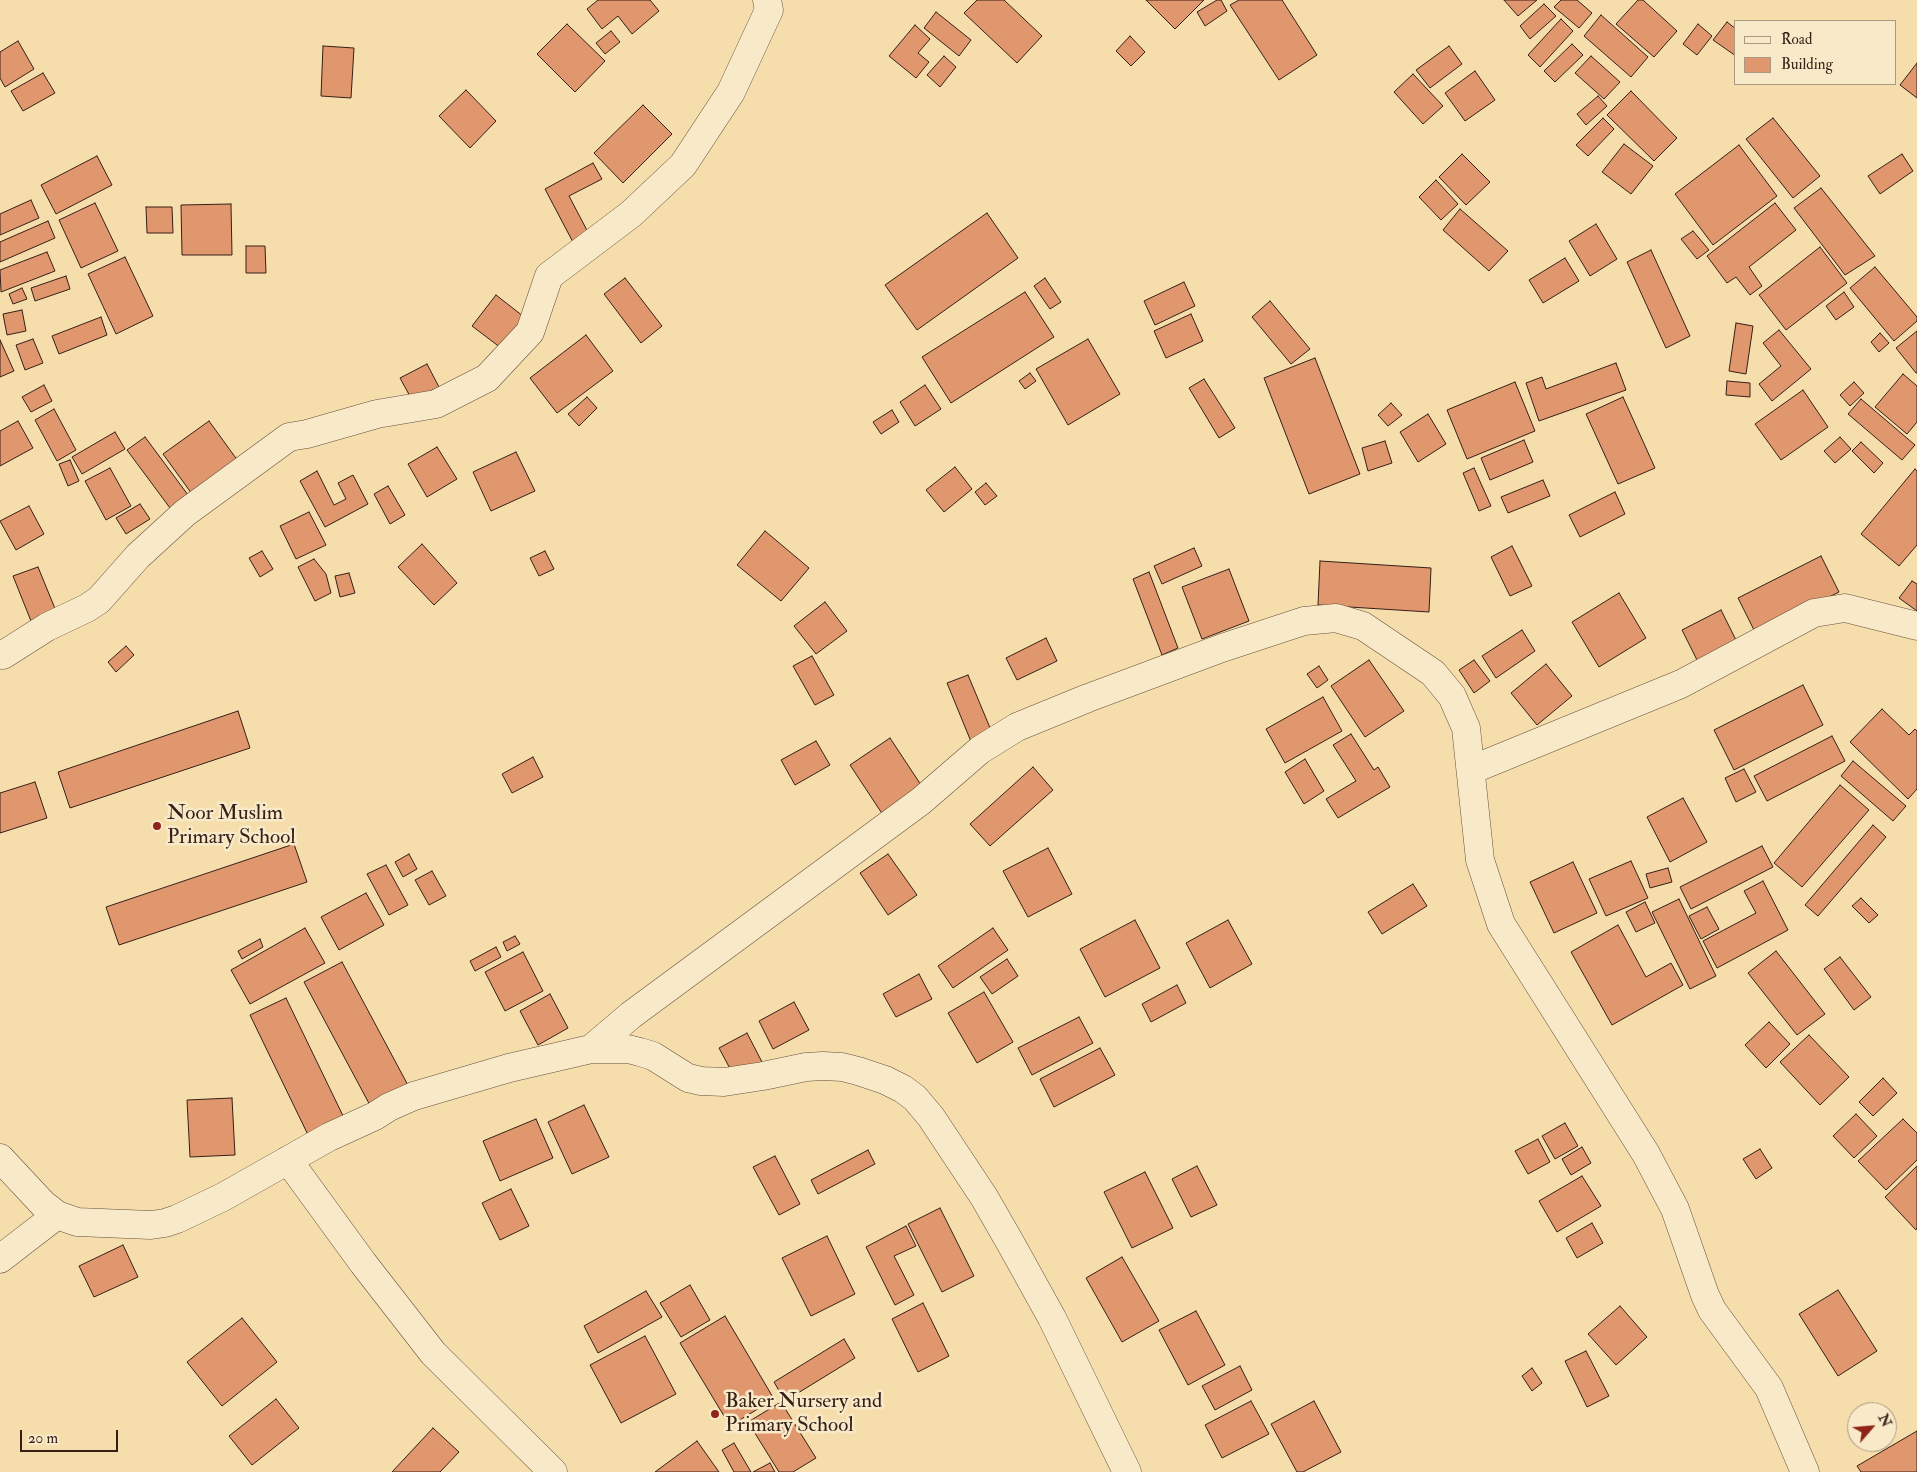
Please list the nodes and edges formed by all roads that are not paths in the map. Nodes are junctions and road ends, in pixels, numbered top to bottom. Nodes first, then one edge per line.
1 (768, 0) edge
2 (1917, 626) edge
3 (1, 657) edge
4 (1471, 770) junction
5 (591, 1049) junction
6 (0, 1158) edge
7 (288, 1160) junction
8 (57, 1215) junction
9 (0, 1259) edge
10 (553, 1472) edge
11 (1127, 1472) edge
12 (1805, 1472) edge

1 - 3 street
2 - 4 street
4 - 5 street
4 - 12 street
5 - 7 street
5 - 11 street
6 - 8 street
7 - 8 street
7 - 10 street
8 - 9 street

